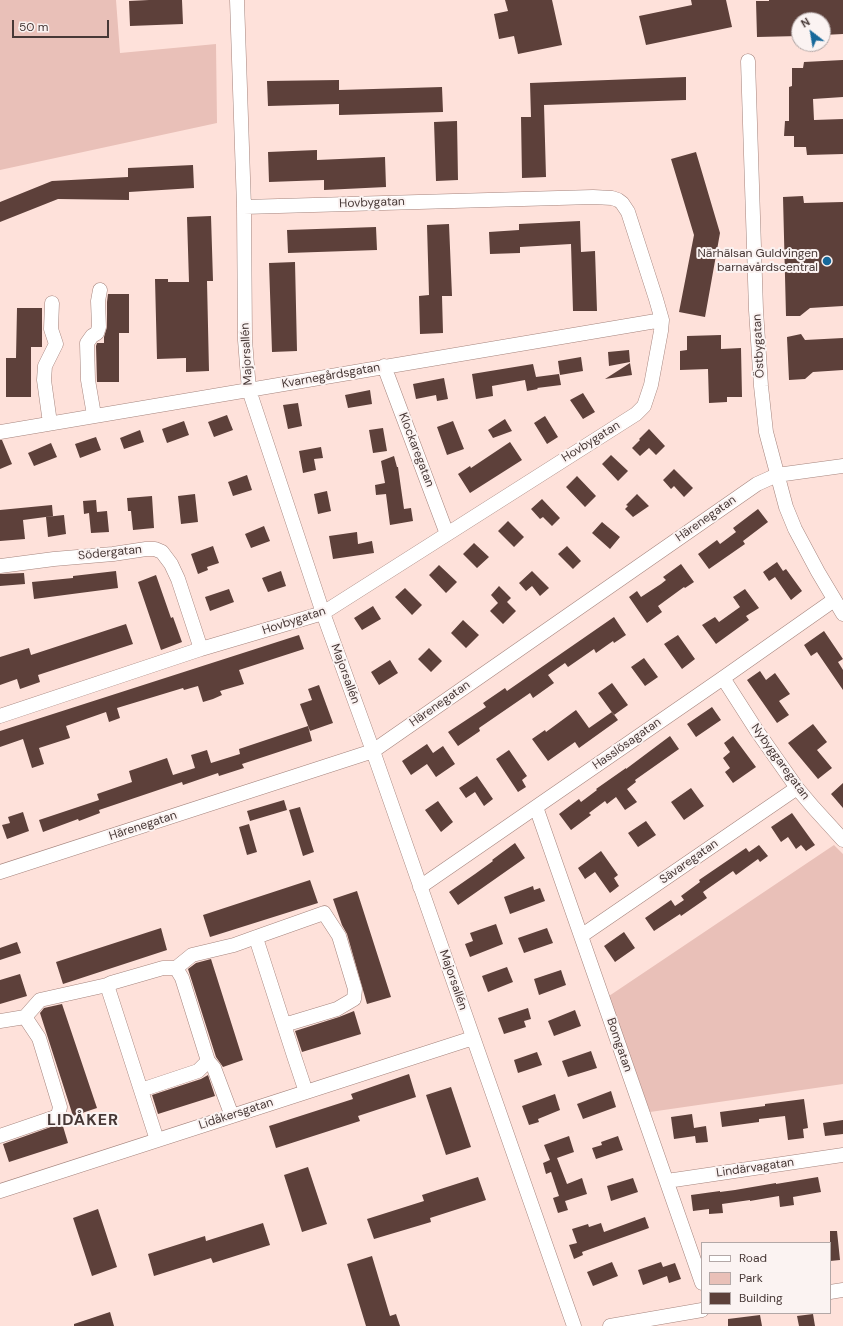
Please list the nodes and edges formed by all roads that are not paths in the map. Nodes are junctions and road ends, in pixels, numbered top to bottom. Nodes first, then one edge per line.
1 (237, 0) edge
2 (748, 61) dead end
3 (244, 207) junction
4 (100, 290) dead end
5 (52, 303) dead end
6 (662, 320) junction
7 (384, 366) junction
8 (249, 390) junction
9 (94, 415) junction
10 (50, 423) junction
11 (0, 432) edge
12 (843, 466) edge
13 (777, 475) junction
14 (447, 534) junction
15 (0, 566) edge
16 (834, 600) junction
17 (323, 613) junction
18 (843, 614) edge
19 (201, 649) junction
20 (723, 678) junction
21 (0, 716) edge
22 (373, 750) junction
23 (797, 788) junction
24 (536, 807) junction
25 (843, 840) edge
26 (0, 872) edge
27 (420, 887) junction
28 (259, 936) junction
29 (581, 936) junction
30 (176, 968) junction
31 (107, 985) junction
32 (25, 1017) junction
33 (0, 1021) edge
34 (284, 1025) junction
35 (473, 1038) junction
36 (208, 1061) junction
37 (141, 1090) junction
38 (306, 1092) junction
39 (232, 1116) junction
40 (0, 1136) edge
41 (156, 1140) junction
42 (843, 1155) edge
43 (667, 1181) junction
44 (0, 1191) edge
45 (701, 1280) edge
46 (843, 1290) edge
47 (831, 1292) edge
48 (701, 1310) edge
49 (574, 1326) edge
50 (610, 1326) edge

1 - 3 street, Majorsallén
2 - 13 street, Östbygatan
3 - 6 street, Hovbygatan
3 - 8 street, Majorsallén
4 - 9 street
5 - 10 street
6 - 7 street, Kvarnegårdsgatan
6 - 14 street, Hovbygatan
7 - 8 street, Kvarnegårdsgatan
7 - 14 street, Klockaregatan
8 - 9 street, Kvarnegårdsgatan
8 - 17 street, Majorsallén
9 - 10 street, Kvarnegårdsgatan
10 - 11 street, Kvarnegårdsgatan
12 - 13 street, Härenegatan
13 - 16 street, Östbygatan
13 - 22 street, Härenegatan
14 - 17 street, Hovbygatan
15 - 19 street, Södergatan
16 - 18 street, Östbygatan
16 - 20 street, Hasslösagatan
17 - 19 street, Hovbygatan
17 - 22 street, Majorsallén
19 - 21 street, Hovbygatan
20 - 23 street, Nybyggaregatan
20 - 24 street, Hasslösagatan
22 - 26 street, Härenegatan
22 - 27 street, Majorsallén
23 - 25 street, Nybyggaregatan
23 - 29 street, Sävaregatan
24 - 27 street, Hasslösagatan
24 - 29 street, Bomgatan
27 - 35 street, Majorsallén
28 - 30 street
28 - 34 street
28 - 34 street
29 - 43 street, Bomgatan
30 - 31 street
30 - 36 street
31 - 32 street
31 - 37 street
32 - 33 street
32 - 40 street
34 - 38 street
35 - 38 street, Lidåkersgatan
35 - 49 street, Majorsallén
36 - 37 street
36 - 39 street
37 - 41 street
38 - 39 street, Lidåkersgatan
39 - 41 street, Lidåkersgatan
41 - 44 street, Lidåkersgatan
42 - 43 street, Lindärvagatan
43 - 45 street, Bomgatan
46 - 47 street
48 - 50 street

